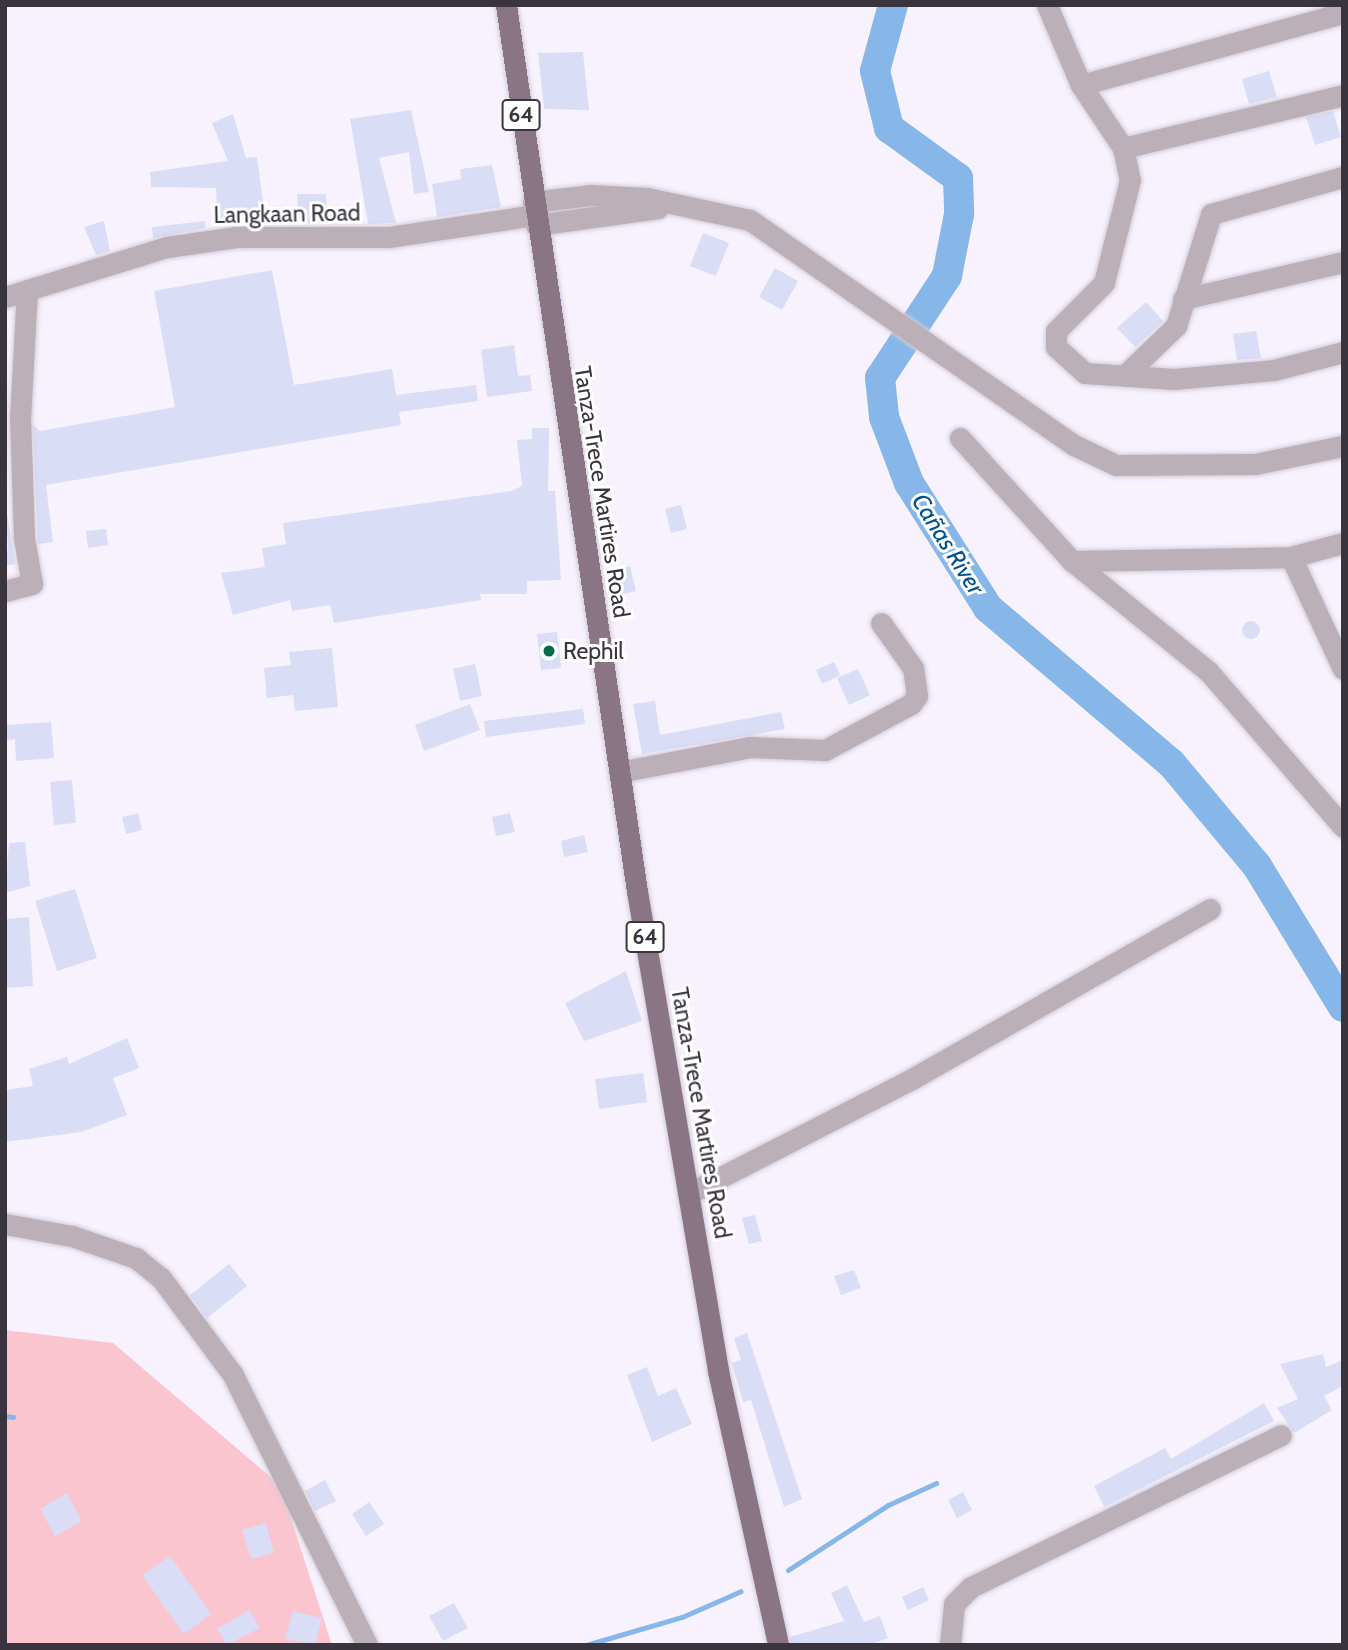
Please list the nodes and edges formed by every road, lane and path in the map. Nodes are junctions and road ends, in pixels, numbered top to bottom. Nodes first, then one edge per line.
1 (506, 5) edge
2 (1050, 6) edge
3 (1343, 13) edge
4 (1081, 85) junction
5 (1343, 95) edge
6 (1123, 148) junction
7 (1343, 177) edge
8 (569, 198) junction
9 (670, 203) junction
10 (535, 214) junction
11 (573, 220) junction
12 (1343, 262) edge
13 (27, 290) junction
14 (5, 297) edge
15 (1184, 299) junction
16 (1343, 352) edge
17 (1125, 375) junction
18 (960, 438) dead end
19 (1343, 446) edge
20 (1343, 543) edge
21 (1290, 557) junction
22 (1072, 561) junction
23 (5, 591) edge
24 (881, 623) dead end
25 (1343, 669) edge
26 (619, 772) junction
27 (1343, 827) edge
28 (1210, 909) dead end
29 (688, 1194) junction
30 (5, 1224) edge
31 (1281, 1435) dead end
32 (367, 1645) edge
33 (778, 1645) edge
34 (950, 1645) edge

1 - 10 main road, Tanza-Trece Martires Road / 64
2 - 4 street
3 - 4 street
4 - 6 street
5 - 6 street
6 - 17 street
7 - 15 street
8 - 9 street
8 - 10 street
8 - 11 street
9 - 11 street
9 - 19 street
10 - 11 street
10 - 13 street, Langkaan Road
10 - 26 main road, Tanza-Trece Martires Road / 64
12 - 15 street
13 - 14 street, Langkaan Road
13 - 23 street
15 - 17 street
16 - 17 street
18 - 22 street
20 - 21 street
21 - 22 street
21 - 25 street
22 - 27 street
24 - 26 street
26 - 29 main road, Tanza-Trece Martires Road / 64
28 - 29 street
29 - 33 main road, Tanza-Trece Martires Road / 64
30 - 32 street
31 - 34 street

